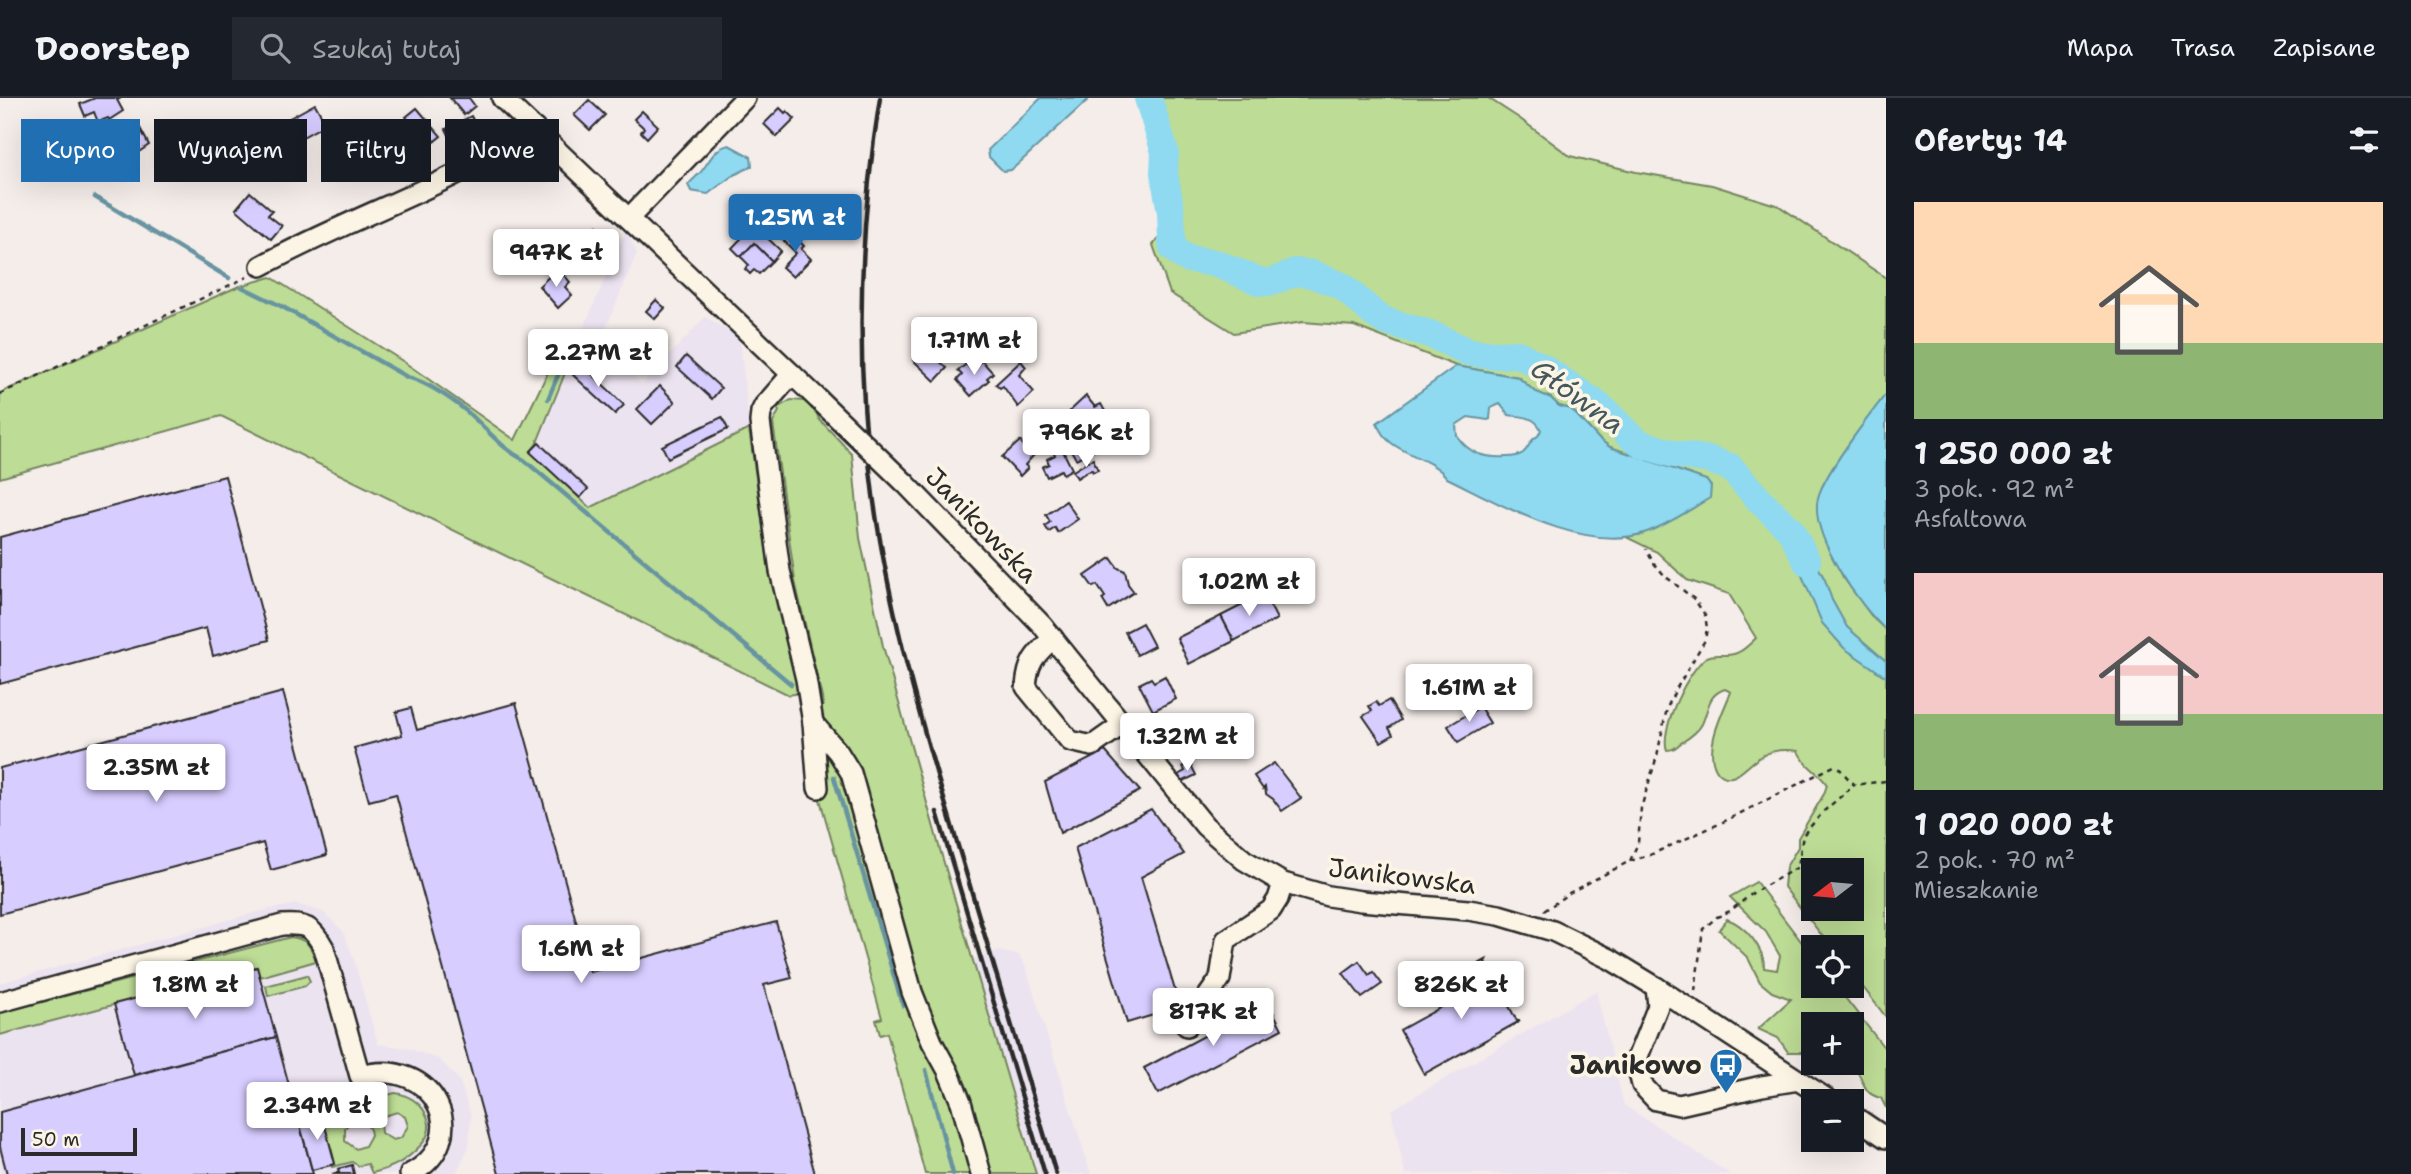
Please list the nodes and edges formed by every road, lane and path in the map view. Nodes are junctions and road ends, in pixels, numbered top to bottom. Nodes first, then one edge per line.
1 (502, 98) edge
2 (745, 98) edge
3 (524, 119) edge
4 (559, 152) edge
5 (445, 180) edge
6 (629, 218) junction
7 (261, 266) joint
8 (792, 374) junction
9 (0, 394) edge
10 (1646, 549) dead end
11 (1053, 638) junction
12 (813, 723) junction
13 (1123, 724) junction
14 (1886, 780) edge
15 (1854, 785) junction
16 (818, 788) dead end
17 (1630, 861) junction
18 (1283, 883) junction
19 (1527, 923) junction
20 (1656, 987) junction
21 (0, 1002) edge
22 (1685, 1005) junction
23 (1653, 1024) junction
24 (1187, 1026) dead end
25 (1799, 1080) junction
26 (1812, 1089) edge
27 (1864, 1123) edge
28 (1886, 1138) edge
29 (410, 1174) edge
30 (981, 1174) edge

1 - 3 street, Janikowska
2 - 6 street
4 - 6 street, Janikowska
5 - 7 street
6 - 8 street, Janikowska
7 - 9 path
8 - 11 street, Janikowska, bridge
8 - 12 street
10 - 17 path
11 - 13 street, Janikowska
11 - 13 street
12 - 16 street
12 - 30 street
13 - 18 street, Janikowska
14 - 15 path
15 - 17 path
15 - 22 path
17 - 19 path
18 - 19 street, Janikowska
18 - 24 street
19 - 20 street, Janikowska
20 - 22 street, Janikowska
20 - 23 street
21 - 29 street
22 - 23 street
22 - 25 street, Janikowska
23 - 25 street
25 - 26 street, Janikowska
27 - 28 street

